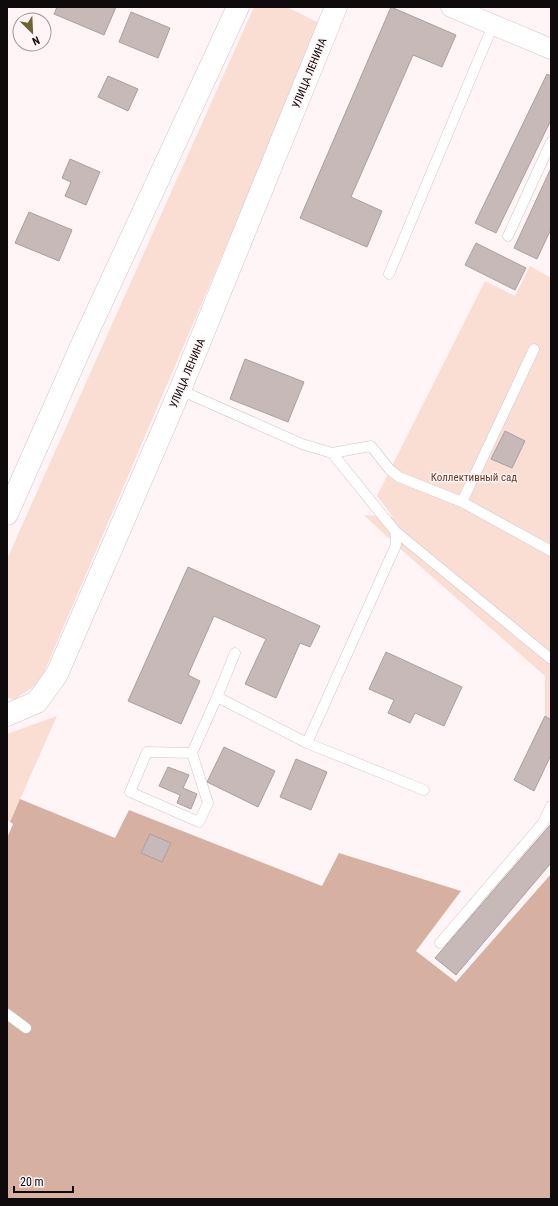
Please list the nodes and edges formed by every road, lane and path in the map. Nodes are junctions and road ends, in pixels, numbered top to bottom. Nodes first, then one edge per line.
1 (238, 7) edge
2 (336, 7) edge
3 (451, 7) edge
4 (493, 25) junction
5 (551, 49) edge
6 (551, 142) edge
7 (508, 236) dead end
8 (390, 274) dead end
9 (534, 349) dead end
10 (180, 390) junction
11 (332, 453) junction
12 (462, 502) junction
13 (7, 514) edge
14 (395, 532) junction
15 (551, 551) edge
16 (235, 653) dead end
17 (551, 659) edge
18 (217, 697) junction
19 (7, 715) edge
20 (307, 743) junction
21 (192, 753) junction
22 (424, 790) dead end
23 (551, 806) edge
24 (440, 942) dead end
25 (7, 1014) edge
26 (26, 1028) dead end

1 - 13 main road
2 - 10 main road, УЛИЦА ЛЕНИНА
3 - 4 street
4 - 5 street
4 - 8 lane
6 - 7 lane
9 - 12 lane
10 - 11 lane
10 - 19 main road, УЛИЦА ЛЕНИНА
11 - 12 lane
11 - 14 lane
12 - 15 lane
14 - 17 lane
14 - 20 lane
16 - 18 lane
18 - 20 lane
18 - 21 lane
20 - 22 lane
21 - 21 lane
23 - 24 lane
25 - 26 lane

